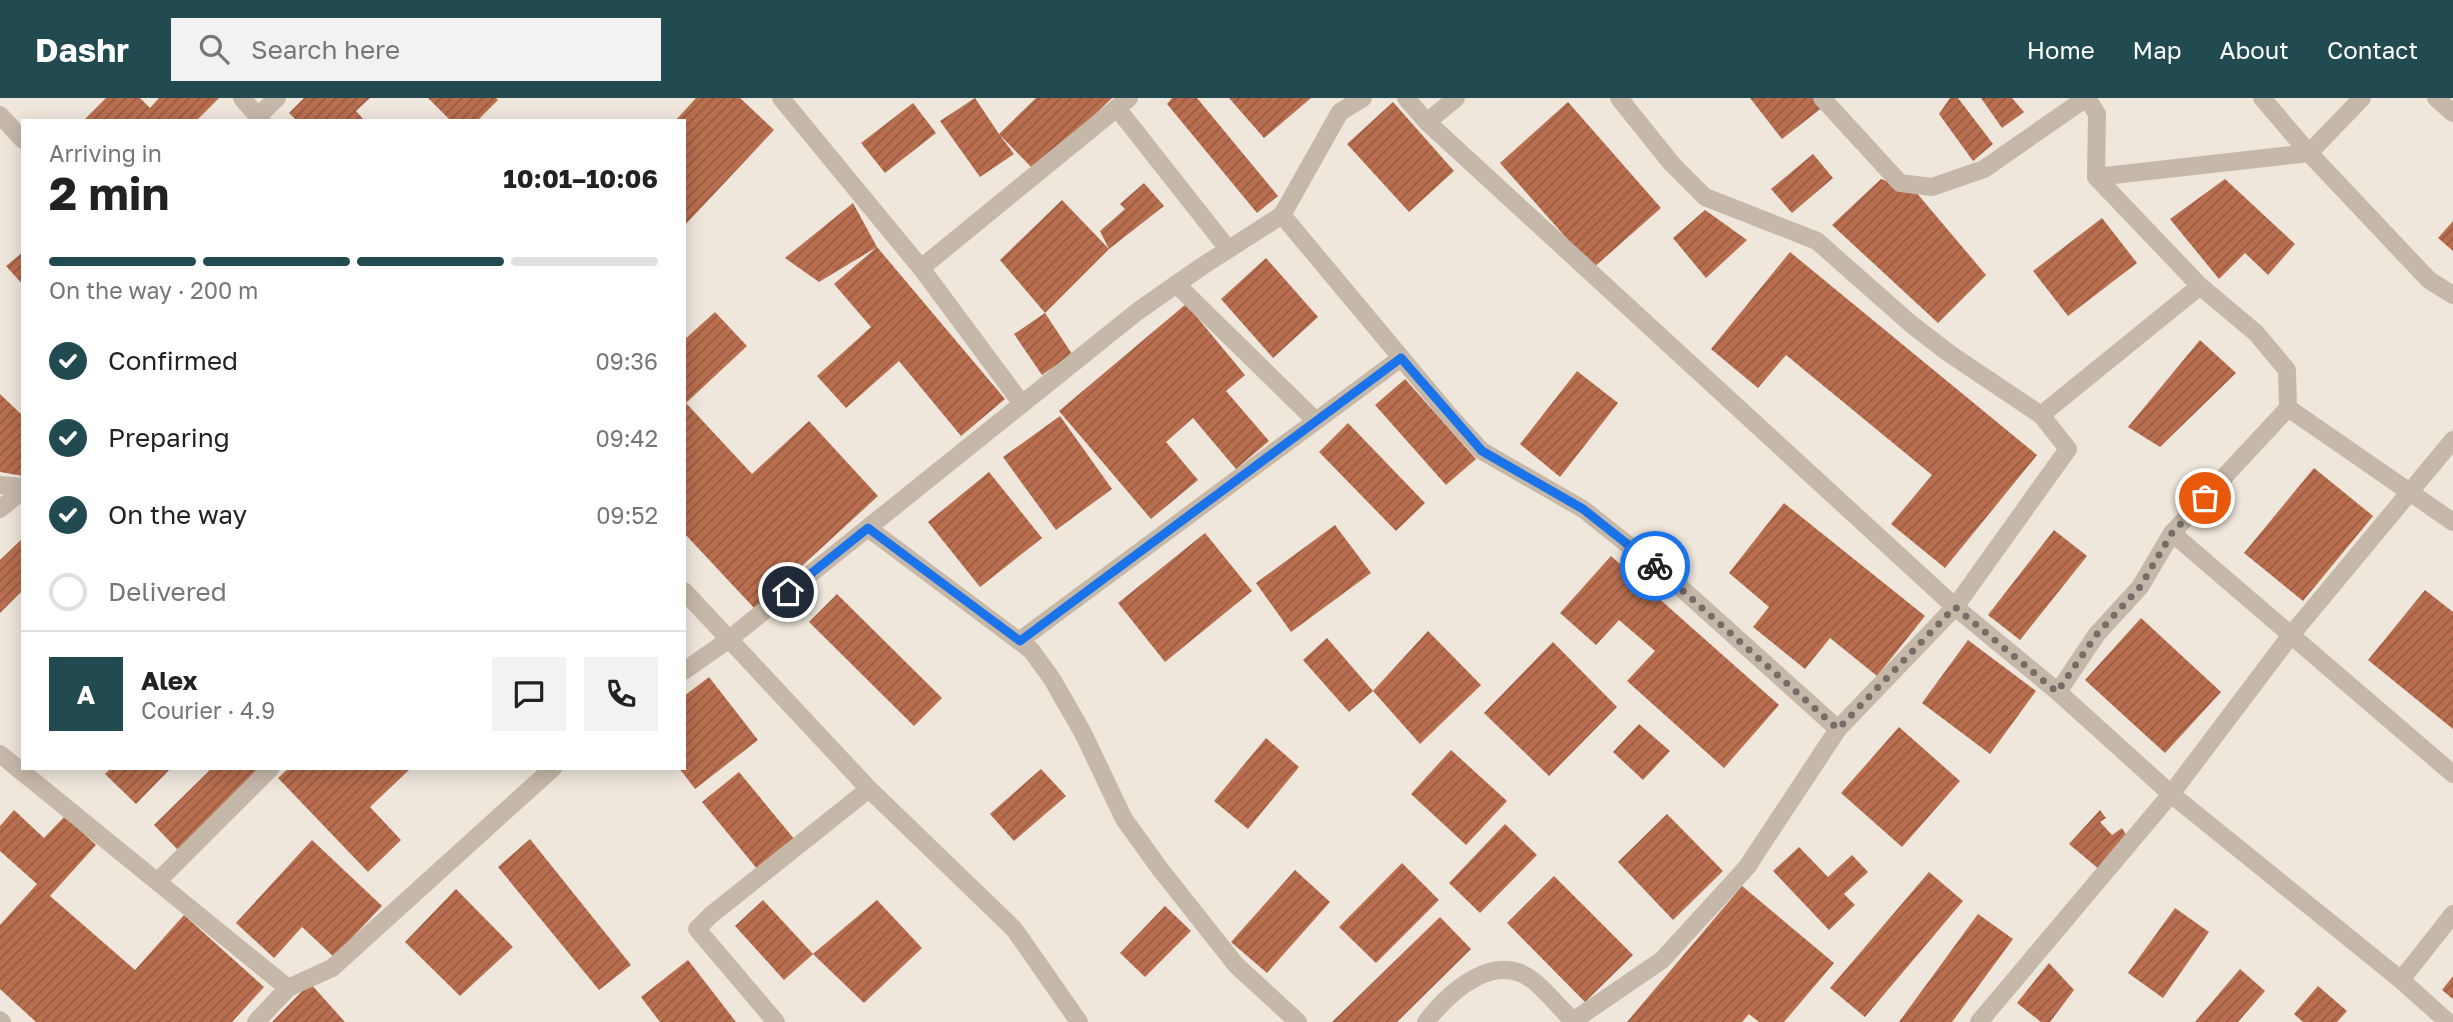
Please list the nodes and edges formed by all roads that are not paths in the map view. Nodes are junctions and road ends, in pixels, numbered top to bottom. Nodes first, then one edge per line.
1 (242, 98) edge
2 (277, 98) edge
3 (781, 98) edge
4 (1363, 98) edge
5 (1406, 98) edge
6 (1456, 98) edge
7 (1619, 98) edge
8 (1822, 98) edge
9 (2087, 98) edge
10 (2262, 98) edge
11 (2362, 98) edge
12 (2436, 98) edge
13 (1123, 103) edge
14 (2099, 106) edge
15 (2453, 113) edge
16 (0, 115) edge
17 (260, 118) edge
18 (1427, 122) junction
19 (21, 138) edge
20 (2309, 153) junction
21 (2096, 177) junction
22 (1282, 215) junction
23 (1228, 249) junction
24 (921, 268) junction
25 (1176, 284) junction
26 (2200, 286) junction
27 (2453, 295) edge
28 (1401, 358) junction
29 (1022, 404) junction
30 (2288, 408) junction
31 (2041, 415) junction
32 (1316, 421) junction
33 (2453, 440) edge
34 (0, 485) edge
35 (21, 489) edge
36 (21, 491) edge
37 (2410, 492) junction
38 (0, 509) edge
39 (2453, 522) edge
40 (868, 528) junction
41 (2172, 533) junction
42 (686, 593) edge
43 (1955, 607) junction
44 (2291, 635) junction
45 (728, 640) junction
46 (1020, 641) junction
47 (686, 670) edge
48 (2057, 692) junction
49 (1838, 729) junction
50 (0, 754) edge
51 (269, 770) edge
52 (551, 770) edge
53 (2453, 774) edge
54 (869, 789) junction
55 (2171, 794) junction
56 (158, 881) junction
57 (2453, 914) edge
58 (2401, 980) junction
59 (288, 988) junction
60 (256, 1022) edge
61 (776, 1022) edge
62 (1079, 1022) edge
63 (1298, 1022) edge
64 (1426, 1022) edge
65 (1573, 1022) edge
66 (1979, 1022) edge
67 (2448, 1022) edge

1 - 17 street
2 - 17 street
3 - 24 street
4 - 22 street
5 - 18 street
6 - 18 street
7 - 31 street
8 - 9 street
9 - 14 street
10 - 20 street
11 - 20 street
12 - 15 street
13 - 23 street
13 - 24 street
14 - 21 street
16 - 19 street
18 - 43 street
20 - 21 street
20 - 27 street
21 - 26 street
22 - 23 street
22 - 28 street
23 - 25 street
24 - 29 street
25 - 29 street
25 - 32 street
26 - 30 street
26 - 31 street
28 - 32 street
28 - 49 street
29 - 40 street
30 - 37 street
30 - 41 street
31 - 43 street
32 - 46 street
33 - 37 street
34 - 35 street
36 - 38 street
37 - 39 street
37 - 44 street
40 - 45 street
40 - 46 street
41 - 44 street
41 - 48 street
42 - 45 street
43 - 48 street
43 - 49 street
44 - 53 street
44 - 55 street
45 - 47 street
45 - 54 street
46 - 63 street
48 - 55 street
49 - 65 street
50 - 56 street
51 - 56 street
52 - 59 street
54 - 61 street
54 - 62 street
55 - 58 street
55 - 66 street
56 - 59 street
57 - 58 street
58 - 67 street
59 - 60 street
64 - 65 street

